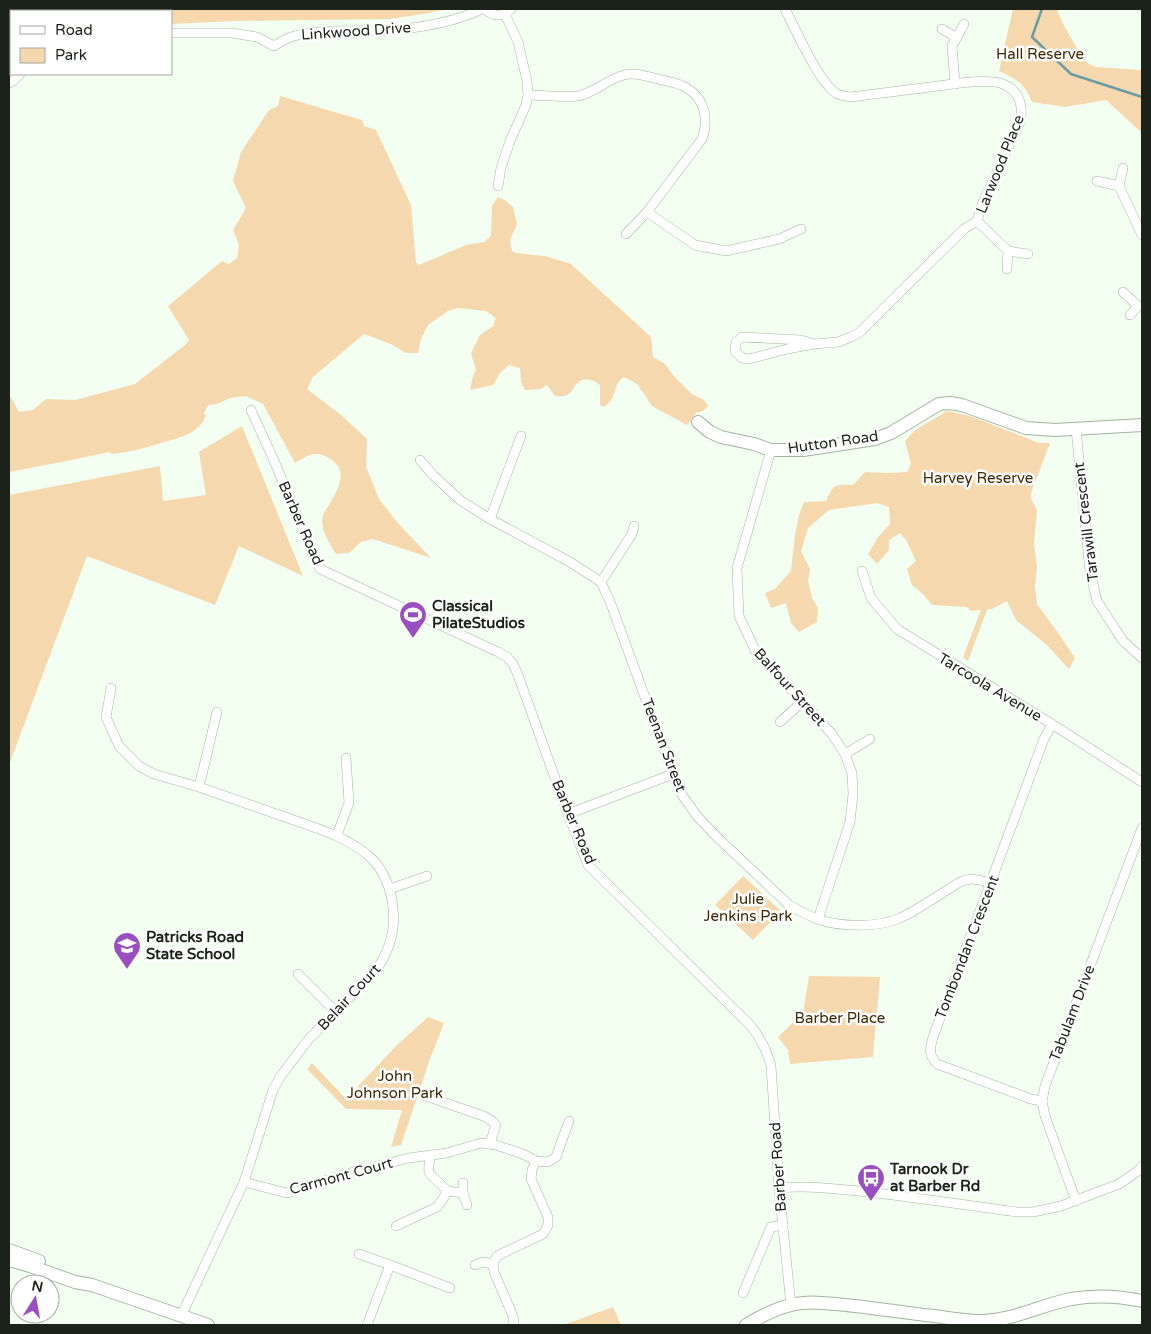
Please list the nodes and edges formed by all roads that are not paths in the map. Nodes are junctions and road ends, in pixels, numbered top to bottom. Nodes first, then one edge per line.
1 (484, 9) edge
2 (785, 9) edge
3 (508, 11) edge
4 (964, 24) dead end
5 (942, 29) dead end
6 (172, 33) edge
7 (957, 38) junction
8 (19, 75) edge
9 (9, 83) edge
10 (955, 84) junction
11 (528, 95) junction
12 (1122, 168) dead end
13 (1097, 181) dead end
14 (498, 186) dead end
15 (1119, 186) junction
16 (647, 212) junction
17 (977, 221) junction
18 (801, 229) dead end
19 (626, 234) dead end
20 (1142, 234) edge
21 (1008, 251) junction
22 (1028, 254) dead end
23 (1007, 269) dead end
24 (1123, 292) dead end
25 (1140, 304) edge
26 (1130, 315) dead end
27 (814, 344) junction
28 (251, 410) dead end
29 (698, 422) dead end
30 (1142, 425) edge
31 (1076, 429) junction
32 (521, 436) dead end
33 (771, 450) junction
34 (420, 460) dead end
35 (490, 519) junction
36 (634, 526) dead end
37 (862, 571) dead end
38 (601, 582) junction
39 (1142, 658) edge
40 (111, 688) dead end
41 (802, 702) junction
42 (217, 712) dead end
43 (780, 722) dead end
44 (1052, 724) junction
45 (870, 739) dead end
46 (845, 754) junction
47 (346, 758) dead end
48 (673, 774) junction
49 (1142, 782) edge
50 (199, 787) junction
51 (568, 814) junction
52 (1142, 828) edge
53 (337, 835) junction
54 (427, 876) dead end
55 (991, 883) junction
56 (390, 889) junction
57 (818, 919) junction
58 (298, 974) dead end
59 (336, 1012) junction
60 (426, 1096) dead end
61 (1042, 1101) junction
62 (569, 1121) dead end
63 (490, 1143) junction
64 (430, 1155) junction
65 (536, 1161) junction
66 (1142, 1166) edge
67 (244, 1182) junction
68 (463, 1183) dead end
69 (779, 1188) junction
70 (447, 1191) junction
71 (463, 1192) junction
72 (1076, 1201) junction
73 (467, 1205) dead end
74 (783, 1225) junction
75 (396, 1226) dead end
76 (9, 1250) edge
77 (360, 1254) dead end
78 (9, 1260) edge
79 (493, 1264) junction
80 (390, 1265) junction
81 (474, 1266) dead end
82 (92, 1284) junction
83 (450, 1288) dead end
84 (743, 1293) dead end
85 (1142, 1301) edge
86 (792, 1304) junction
87 (181, 1316) junction
88 (513, 1320) edge
89 (983, 1323) edge
90 (208, 1325) edge
91 (368, 1325) edge
92 (746, 1325) edge

1 - 3 street
1 - 6 street, Linkwood Drive
2 - 10 street, Larwood Place
3 - 11 street
4 - 7 street
5 - 7 street
7 - 10 street
8 - 9 street
10 - 17 street, Larwood Place
11 - 14 street
11 - 16 street
12 - 15 street
13 - 15 street
15 - 20 street
16 - 18 street
16 - 19 street
17 - 21 street
17 - 27 street, Larwood Place
21 - 22 street
21 - 23 street
24 - 25 street
25 - 26 street
27 - 27 street, Larwood Place
28 - 51 street, Barber Road
29 - 33 street, Hutton Road
30 - 31 street, Hutton Road
31 - 33 street, Hutton Road
31 - 39 street, Tarawill Crescent
32 - 35 street
33 - 41 street, Balfour Street
34 - 35 street
35 - 38 street
36 - 38 street
37 - 44 street, Tarcoola Avenue
38 - 48 street, Teenan Street
40 - 50 street, Belair Court
41 - 43 street
41 - 46 street, Balfour Street
42 - 50 street
44 - 49 street, Tarcoola Avenue
44 - 55 street, Tombondan Crescent
45 - 46 street
46 - 57 street, Balfour Street
47 - 53 street
48 - 51 street
48 - 57 street, Teenan Street
50 - 53 street, Belair Court
51 - 69 street, Barber Road
52 - 61 street, Tabulam Drive
53 - 56 street, Belair Court
54 - 56 street
55 - 57 street, Teenan Street
55 - 61 street, Tombondan Crescent
56 - 59 street, Belair Court
58 - 59 street
59 - 67 street, Belair Court
60 - 63 street
61 - 72 street, Tabulam Drive
62 - 65 street
63 - 64 street, Carmont Court
63 - 65 street
64 - 67 street, Carmont Court
64 - 70 street
65 - 79 street
66 - 72 street
67 - 87 street, Belair Court
68 - 71 street
69 - 72 street
69 - 74 street, Barber Road
70 - 71 street
70 - 75 street
71 - 73 street
74 - 84 street
74 - 86 street, Barber Road
76 - 82 street
77 - 80 street
78 - 82 street
79 - 81 street
79 - 88 street
80 - 83 street
80 - 91 street
82 - 87 street
85 - 89 street
86 - 89 street
86 - 92 street
87 - 90 street

